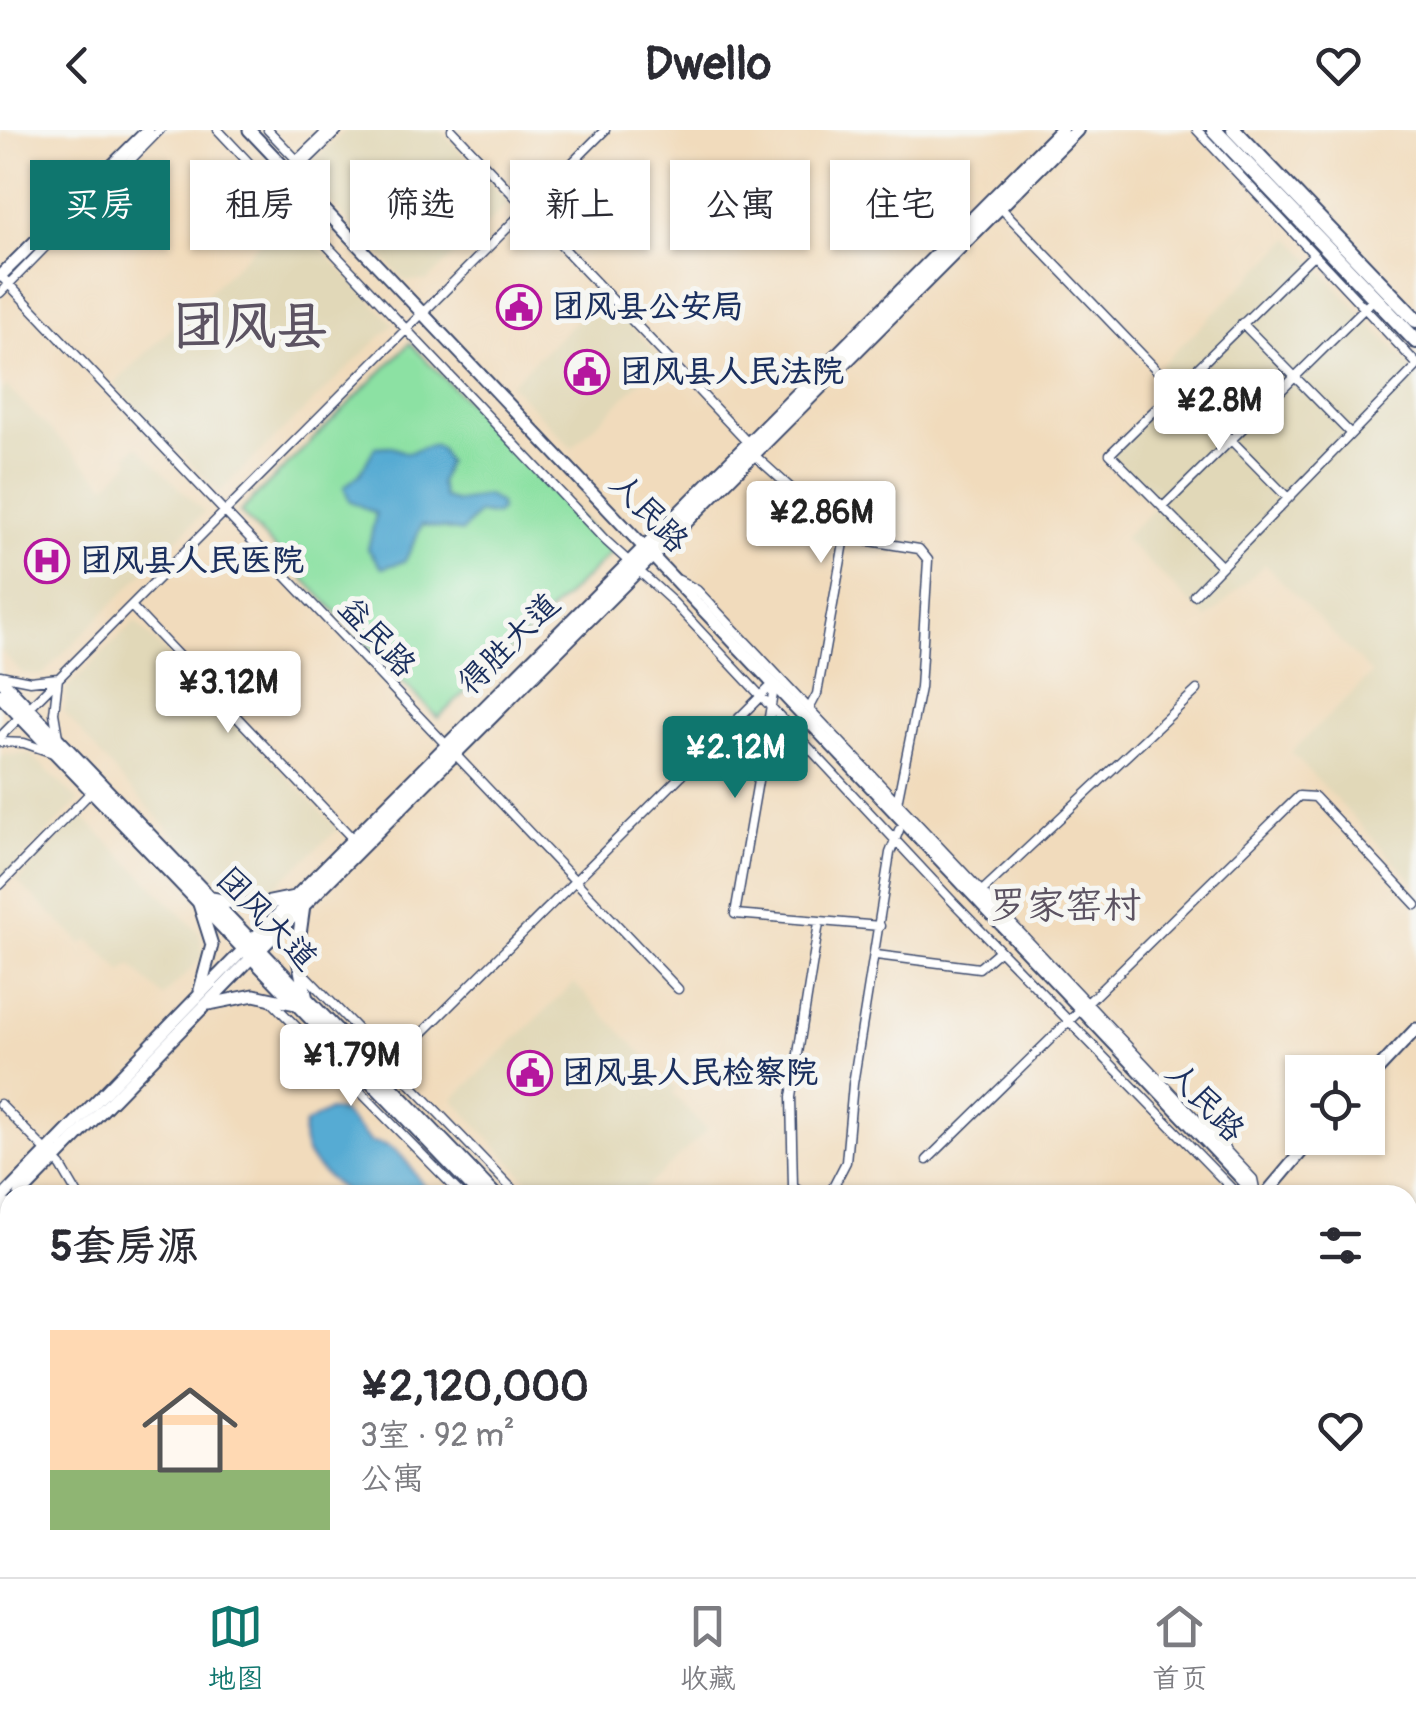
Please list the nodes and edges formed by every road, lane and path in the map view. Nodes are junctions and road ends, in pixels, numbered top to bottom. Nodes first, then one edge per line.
1 (137, 130) edge
2 (148, 130) edge
3 (160, 130) edge
4 (218, 130) edge
5 (238, 130) edge
6 (249, 130) edge
7 (268, 130) edge
8 (328, 130) edge
9 (338, 130) edge
10 (452, 130) edge
11 (605, 130) edge
12 (1061, 130) edge
13 (1077, 130) edge
14 (1197, 130) edge
15 (1214, 130) edge
16 (1234, 130) edge
17 (278, 160) edge
18 (307, 160) edge
19 (575, 160) edge
20 (510, 191) edge
21 (1000, 208) junction
22 (330, 217) edge
23 (510, 226) edge
24 (565, 250) edge
25 (1312, 256) junction
26 (0, 265) edge
27 (2, 278) edge
28 (0, 293) edge
29 (1369, 303) junction
30 (421, 317) junction
31 (1416, 320) edge
32 (1242, 323) junction
33 (407, 331) junction
34 (1416, 341) edge
35 (1416, 365) edge
36 (1295, 376) junction
37 (1177, 387) junction
38 (1350, 433) junction
39 (1231, 440) junction
40 (751, 449) junction
41 (1287, 497) junction
42 (1163, 508) junction
43 (226, 512) junction
44 (846, 537) junction
45 (641, 558) junction
46 (1221, 566) junction
47 (671, 575) junction
48 (1194, 595) dead end
49 (131, 606) junction
50 (0, 677) edge
51 (58, 678) junction
52 (1197, 690) dead end
53 (0, 695) edge
54 (768, 696) junction
55 (809, 709) junction
56 (24, 712) junction
57 (0, 740) edge
58 (58, 748) junction
59 (450, 750) junction
60 (92, 792) junction
61 (896, 808) junction
62 (897, 835) junction
63 (353, 840) junction
64 (575, 881) junction
65 (0, 885) edge
66 (977, 895) junction
67 (301, 900) junction
68 (204, 901) junction
69 (1416, 904) edge
70 (819, 923) junction
71 (880, 926) junction
72 (251, 950) junction
73 (999, 951) junction
74 (876, 955) junction
75 (299, 968) junction
76 (678, 989) dead end
77 (266, 996) junction
78 (200, 1002) junction
79 (301, 1002) junction
80 (1076, 1012) junction
81 (1416, 1029) edge
82 (1385, 1062) edge
83 (391, 1064) junction
84 (380, 1075) junction
85 (0, 1104) edge
86 (1299, 1155) edge
87 (50, 1156) junction
88 (927, 1160) dead end
89 (17, 1185) edge
90 (28, 1185) edge
91 (71, 1185) edge
92 (452, 1185) edge
93 (471, 1185) edge
94 (485, 1185) edge
95 (508, 1185) edge
96 (792, 1185) edge
97 (834, 1185) edge
98 (1229, 1185) edge
99 (1237, 1185) edge
100 (1248, 1185) edge
101 (1273, 1185) edge

1 - 26 street
2 - 27 street
3 - 27 street
4 - 33 street
5 - 30 street, 人民路
6 - 17 street, 人民路
7 - 8 street
9 - 18 street
10 - 20 street
11 - 19 street
12 - 40 main road, 得胜大道
13 - 21 main road, 得胜大道
14 - 25 street
15 - 29 highway
16 - 31 highway
21 - 37 street
21 - 40 main road, 得胜大道
22 - 30 street, 人民路
23 - 30 street
24 - 40 street
25 - 29 street
25 - 32 street
27 - 28 street
27 - 43 street, 益民路
29 - 34 highway
29 - 35 street
29 - 36 street
30 - 33 street
30 - 45 street, 人民路
32 - 36 street
32 - 37 street
33 - 43 street
33 - 45 street
35 - 38 street
36 - 38 street
36 - 39 street
37 - 39 street
37 - 42 street
38 - 41 street
39 - 41 street
39 - 42 street
40 - 44 street
40 - 45 main road, 得胜大道
41 - 46 street
42 - 46 street
43 - 49 street
43 - 59 street, 益民路
44 - 55 street
44 - 61 street
45 - 47 street, 人民路
45 - 54 street, 人民路
45 - 59 main road, 得胜大道
46 - 48 street
47 - 55 street
47 - 61 street, 人民路
49 - 51 street
49 - 63 street
50 - 51 street
50 - 56 main road, 团风大道
51 - 56 street
51 - 58 street
52 - 66 street
53 - 56 main road, 团风大道
54 - 62 street, 人民路
54 - 64 street
54 - 70 street
55 - 61 street
56 - 57 street
56 - 58 main road, 团风大道
57 - 58 street
58 - 60 main road, 团风大道
58 - 68 main road, 团风大道
59 - 63 main road, 得胜大道
59 - 64 street, 益民路
59 - 67 main road, 得胜大道
60 - 65 street
60 - 68 main road, 团风大道
61 - 66 street, 人民路
62 - 71 street
62 - 73 street
62 - 80 street, 人民路
63 - 67 main road, 得胜大道
64 - 76 street, 益民路
64 - 83 street
66 - 80 street, 人民路
67 - 68 main road
67 - 72 main road, 得胜大道
67 - 75 main road
68 - 72 main road, 团风大道
68 - 78 street
69 - 80 street
70 - 71 street
70 - 96 street
71 - 74 street
72 - 78 street, 得胜大道
72 - 79 main road, 团风大道
73 - 74 street
73 - 80 street
74 - 97 street
75 - 79 main road
75 - 83 street
77 - 78 street
77 - 79 street
77 - 92 street
78 - 87 street, 得胜大道
79 - 84 main road, 团风大道
79 - 93 main road, 团风大道
80 - 88 street
80 - 98 street
80 - 99 street, 人民路
80 - 100 street, 人民路
81 - 82 street
83 - 84 street
83 - 95 street
84 - 94 main road, 团风大道
85 - 87 street
86 - 101 street
87 - 89 street, 得胜大道
87 - 90 street, 得胜大道
87 - 91 street

